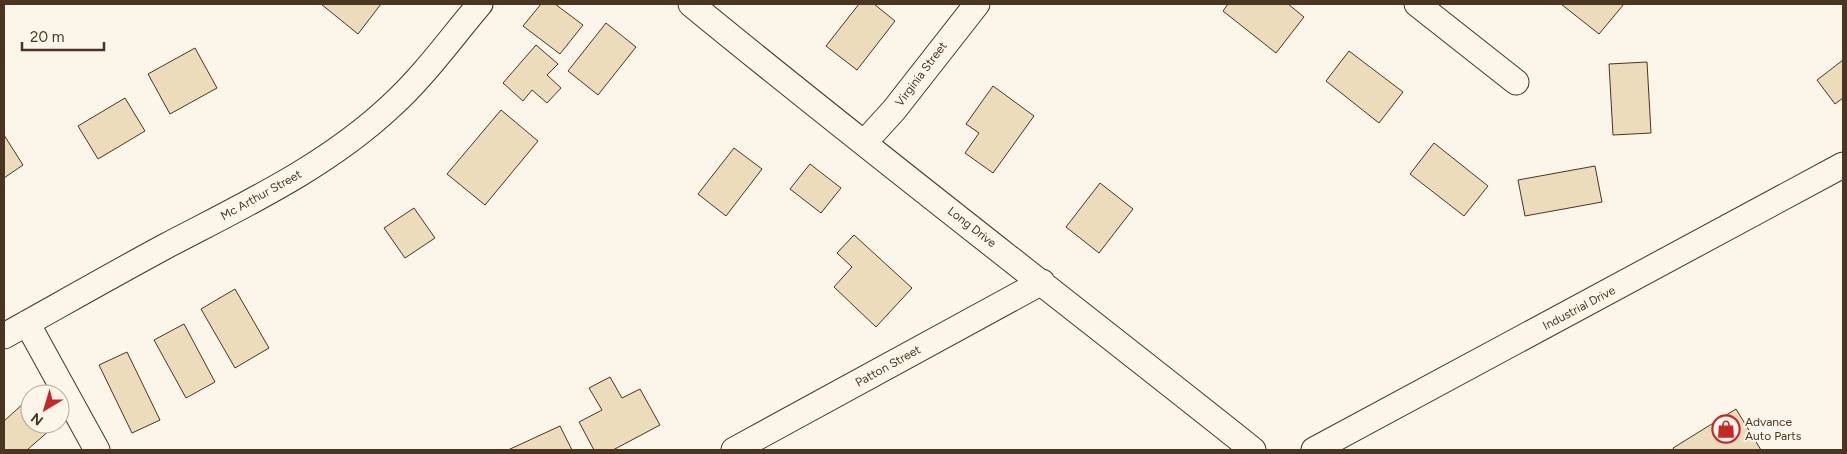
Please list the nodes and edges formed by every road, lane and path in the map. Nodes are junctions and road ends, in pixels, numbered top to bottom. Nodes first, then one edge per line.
1 (480, 4) edge
2 (691, 4) edge
3 (977, 4) edge
4 (1417, 4) edge
5 (1516, 82) dead end
6 (864, 143) junction
7 (1843, 165) edge
8 (1042, 282) junction
9 (27, 323) junction
10 (4, 336) edge
11 (97, 450) edge
12 (734, 450) edge
13 (1253, 450) edge
14 (1314, 450) edge

1 - 9 street, Mc Arthur Street
2 - 6 street, Long Drive
3 - 6 street, Virginia Street
4 - 5 street
6 - 8 street, Long Drive
7 - 14 street, Industrial Drive
8 - 12 street, Patton Street
8 - 13 street, Long Drive
9 - 10 street, Mc Arthur Street
9 - 11 street

